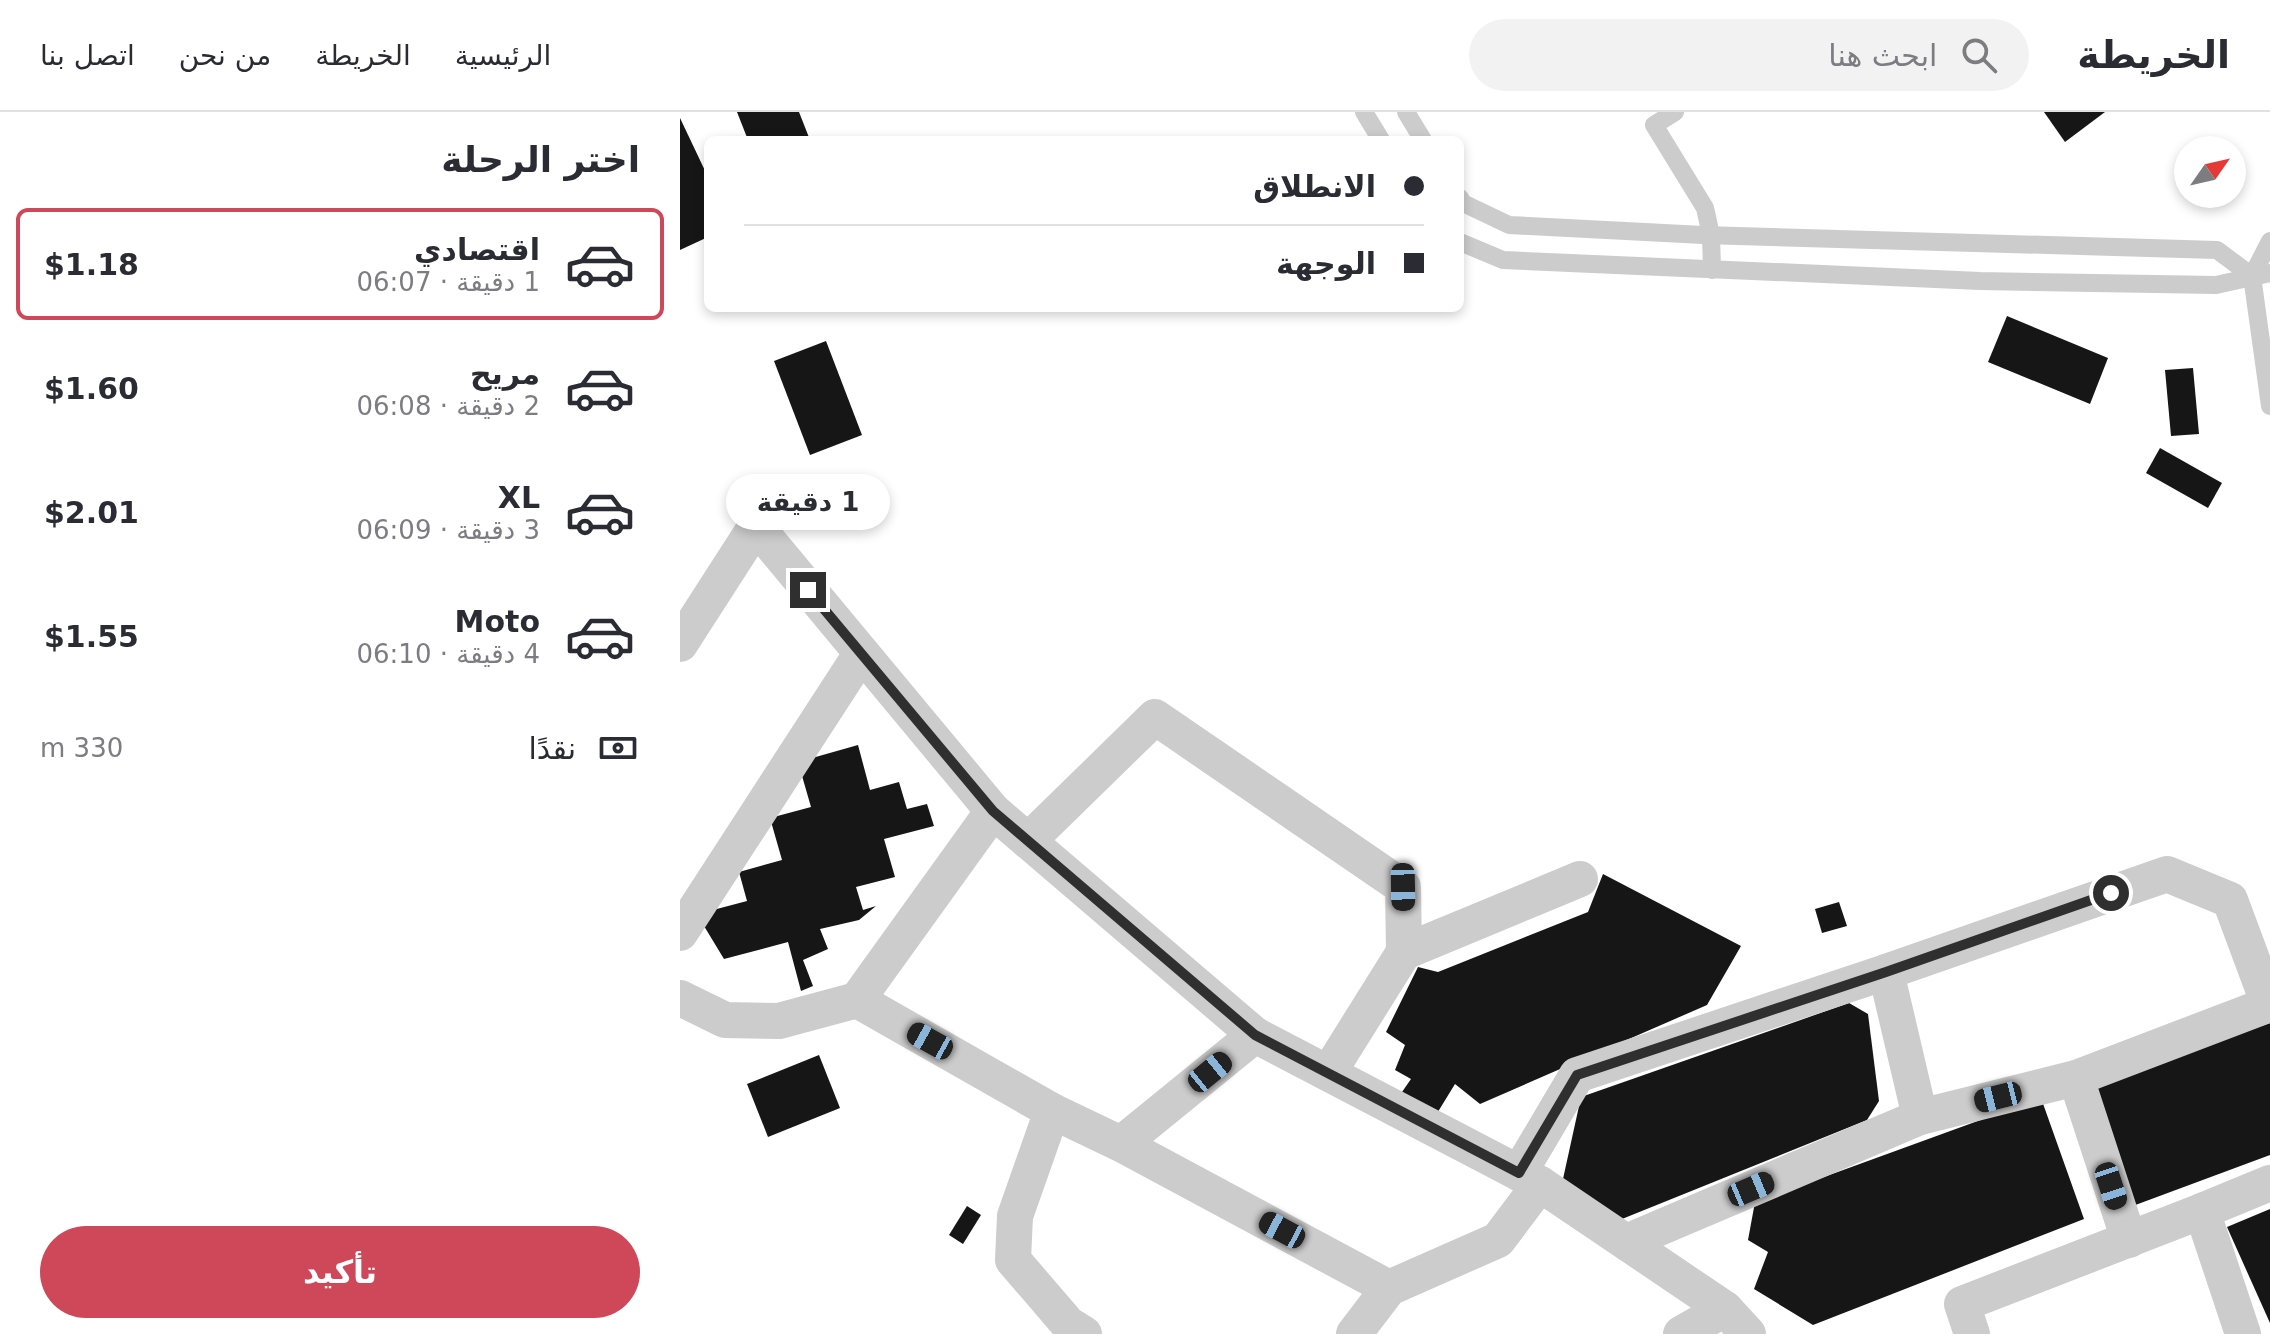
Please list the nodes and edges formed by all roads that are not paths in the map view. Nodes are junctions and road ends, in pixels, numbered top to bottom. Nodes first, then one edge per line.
1 (1364, 112) edge
2 (1406, 112) edge
3 (1675, 112) edge
4 (1379, 136) edge
5 (1421, 136) edge
6 (1464, 203) edge
7 (1711, 235) junction
8 (2270, 241) edge
9 (1464, 244) edge
10 (1712, 270) junction
11 (2261, 275) edge
12 (2270, 406) edge
13 (680, 644) edge
14 (861, 654) junction
15 (993, 811) junction
16 (1028, 841) junction
17 (1580, 879) dead end
18 (680, 933) edge
19 (1404, 952) junction
20 (1886, 972) junction
21 (680, 998) edge
22 (857, 1000) junction
23 (2269, 1005) edge
24 (1255, 1035) junction
25 (1329, 1072) junction
26 (2076, 1078) junction
27 (1052, 1111) junction
28 (1920, 1117) junction
29 (1121, 1144) junction
30 (1529, 1178) junction
31 (2270, 1183) edge
32 (2202, 1211) junction
33 (2129, 1240) junction
34 (1629, 1244) junction
35 (1389, 1288) junction
36 (1736, 1322) edge
37 (1084, 1334) edge
38 (1354, 1334) edge
39 (1681, 1334) edge
40 (1972, 1334) edge
41 (2243, 1334) edge

1 - 4 lane
2 - 5 lane
3 - 7 lane
6 - 7 lane
7 - 10 lane
7 - 11 lane
8 - 11 lane
9 - 10 lane
10 - 11 lane
11 - 12 lane
13 - 14 street
14 - 15 street
14 - 18 street
15 - 16 street
15 - 22 street
16 - 19 street
16 - 24 street
17 - 19 street
19 - 25 street
20 - 23 street
20 - 28 street
20 - 30 street
21 - 22 street
22 - 27 street
23 - 26 street
24 - 25 street
24 - 29 street
25 - 30 street
26 - 28 street
26 - 33 street
27 - 29 street
27 - 37 street
28 - 34 street
29 - 35 street
30 - 34 street
30 - 35 street
31 - 32 street
32 - 33 street
32 - 41 street
33 - 40 street
34 - 36 street
35 - 38 street
36 - 39 street

